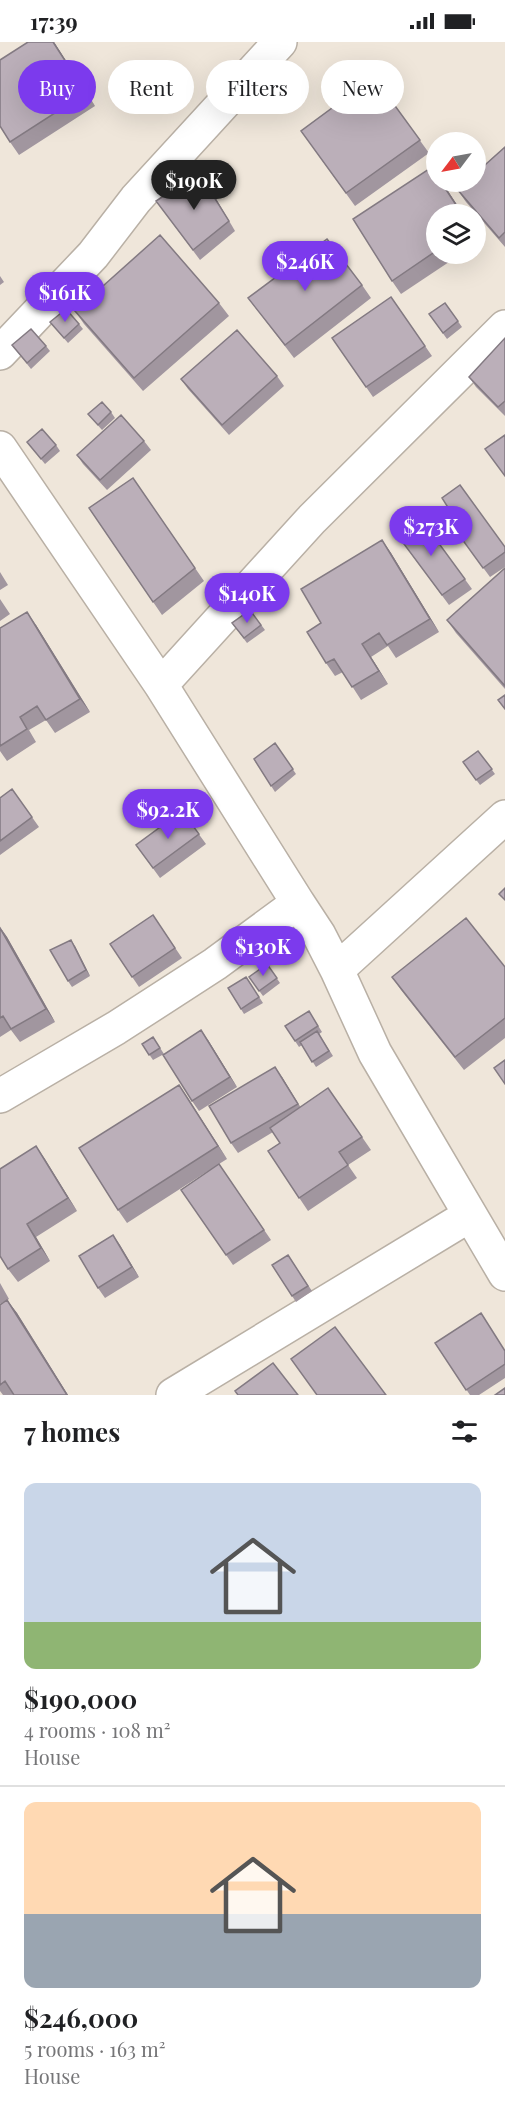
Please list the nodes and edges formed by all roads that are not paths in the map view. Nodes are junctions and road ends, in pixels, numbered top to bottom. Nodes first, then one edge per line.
1 (280, 42) edge
2 (505, 327) edge
3 (0, 353) edge
4 (0, 448) edge
5 (161, 685) junction
6 (505, 817) edge
7 (298, 903) junction
8 (337, 970) junction
9 (0, 1096) edge
10 (470, 1215) junction
11 (505, 1274) edge
12 (172, 1395) edge

1 - 3 street
2 - 5 street
4 - 5 street
5 - 7 street
6 - 8 street
7 - 8 street
7 - 9 street
8 - 10 street
10 - 11 street
10 - 12 street

